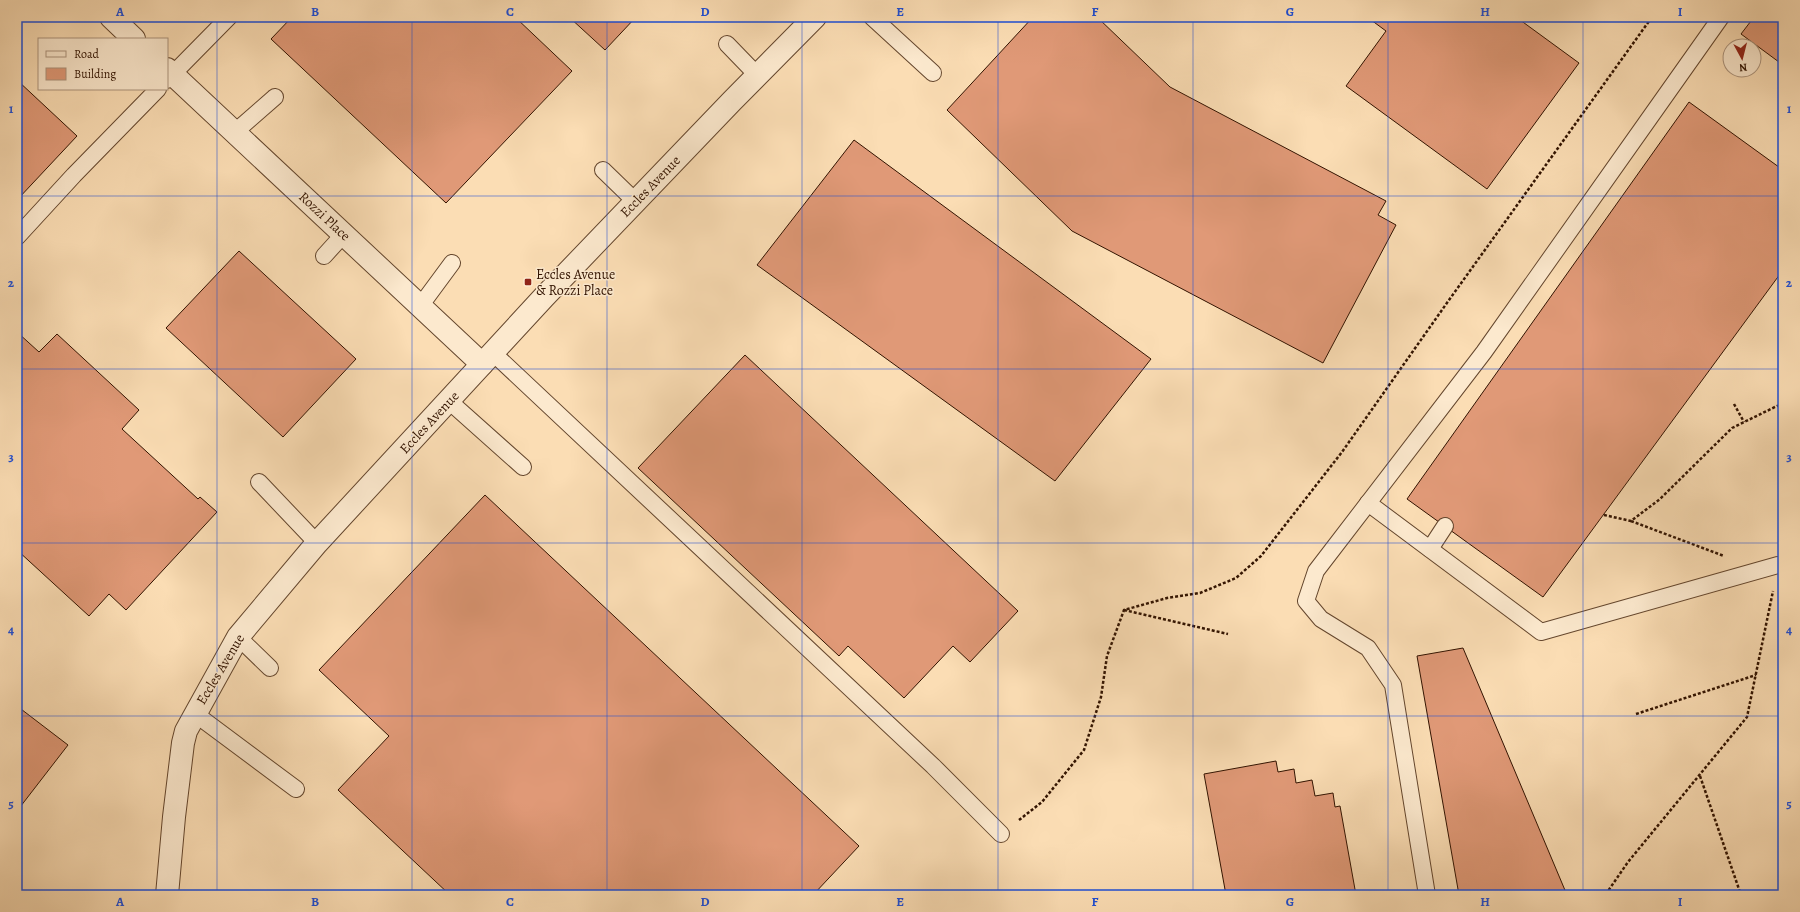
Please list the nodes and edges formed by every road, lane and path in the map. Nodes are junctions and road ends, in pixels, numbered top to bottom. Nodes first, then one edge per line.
1 (111, 17) edge
2 (229, 17) edge
3 (815, 17) edge
4 (872, 17) edge
5 (1652, 17) edge
6 (1721, 17) edge
7 (133, 38) edge
8 (727, 44) dead end
9 (934, 73) dead end
10 (757, 75) junction
11 (168, 76) edge
12 (168, 80) edge
13 (155, 90) edge
14 (275, 97) dead end
15 (235, 132) junction
16 (603, 170) dead end
17 (635, 201) junction
18 (344, 234) junction
19 (17, 238) edge
20 (324, 256) dead end
21 (452, 262) dead end
22 (421, 305) junction
23 (487, 358) junction
24 (448, 401) junction
25 (1734, 404) dead end
26 (1783, 405) edge
27 (1744, 422) junction
28 (523, 467) dead end
29 (259, 482) dead end
30 (1368, 503) junction
31 (1604, 515) dead end
32 (1631, 521) junction
33 (1445, 526) dead end
34 (317, 543) junction
35 (1430, 549) junction
36 (1778, 564) joint
37 (1761, 570) junction
38 (1124, 610) junction
39 (1228, 634) dead end
40 (238, 636) junction
41 (270, 668) dead end
42 (1756, 675) junction
43 (194, 713) junction
44 (1636, 714) dead end
45 (1700, 776) junction
46 (296, 789) dead end
47 (1001, 834) joint
48 (167, 895) edge
49 (1427, 895) edge
50 (1608, 895) edge
51 (1741, 895) edge

1 - 7 street
2 - 11 lane
3 - 10 street, Eccles Avenue
4 - 9 lane
5 - 38 path
6 - 30 lane
8 - 10 lane
10 - 17 street, Eccles Avenue
12 - 15 street, Rozzi Place
13 - 19 lane
14 - 15 lane
15 - 18 street, Rozzi Place
16 - 17 lane
17 - 23 street, Eccles Avenue
18 - 20 lane
18 - 22 street, Rozzi Place
21 - 22 lane
22 - 23 street, Rozzi Place
23 - 24 street, Eccles Avenue
23 - 47 lane
24 - 28 lane
24 - 34 street, Eccles Avenue
25 - 27 path
26 - 27 path
27 - 32 path
29 - 34 lane
30 - 35 lane
30 - 49 lane
31 - 32 path
32 - 37 path
33 - 35 lane
34 - 40 street, Eccles Avenue
35 - 37 lane
36 - 37 lane
36 - 42 path
38 - 39 path
38 - 47 path
40 - 41 lane
40 - 43 street, Eccles Avenue
42 - 44 path
42 - 45 path
43 - 46 lane
43 - 48 street, Eccles Avenue
45 - 50 path
45 - 51 path

